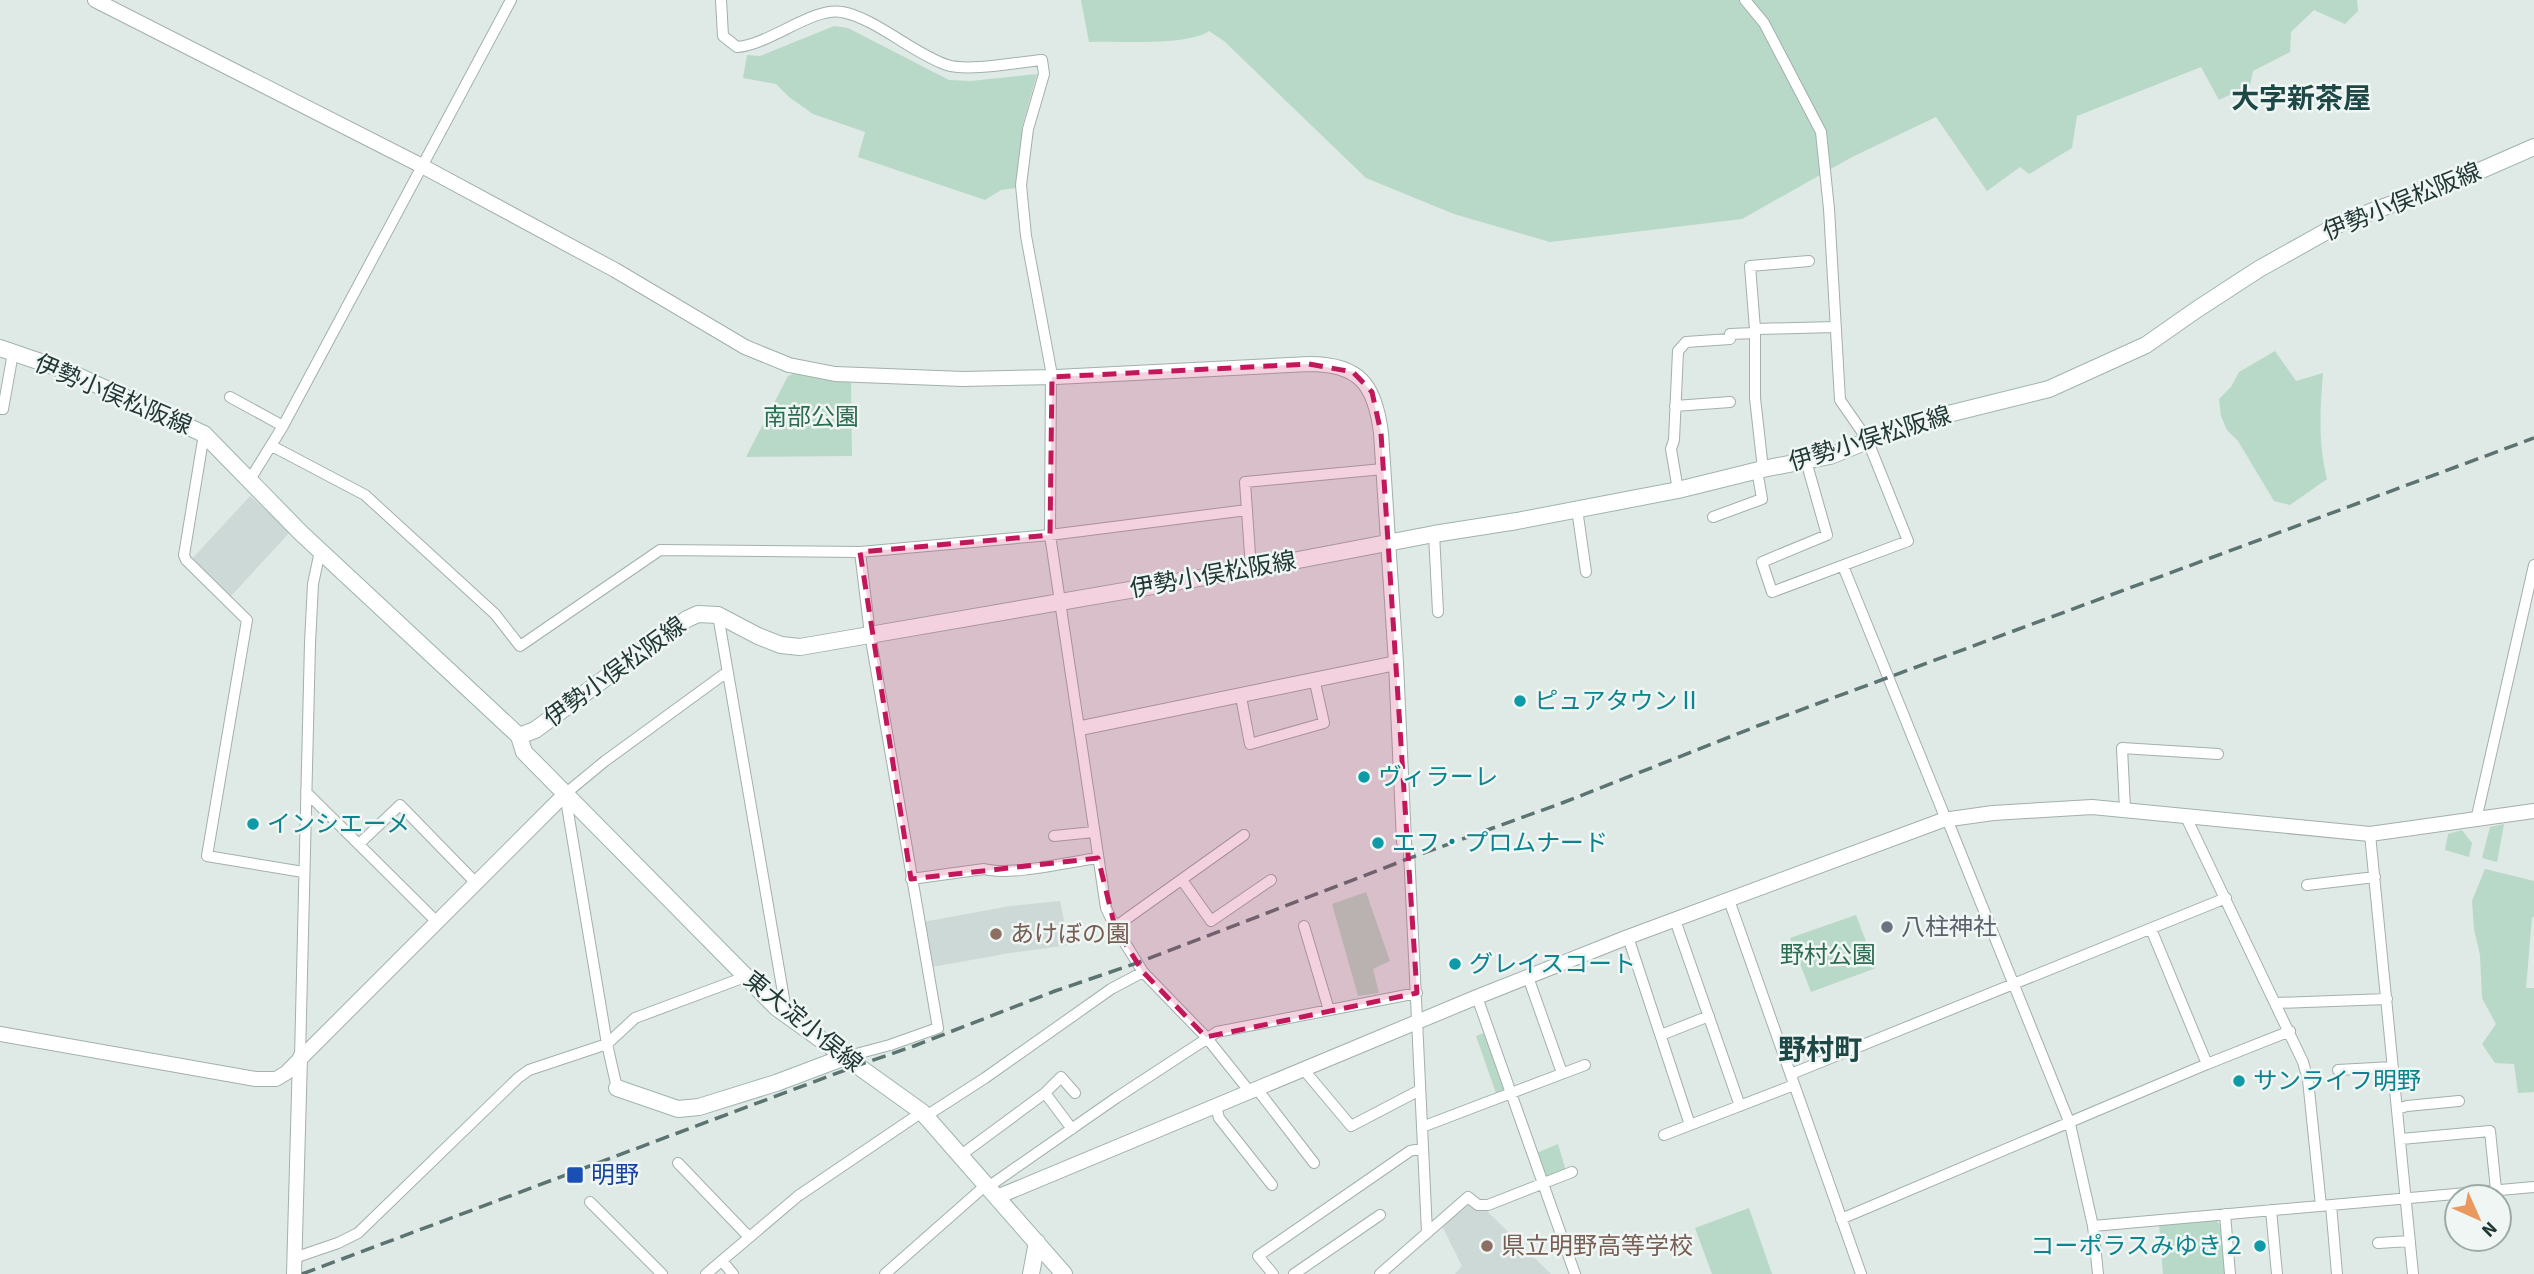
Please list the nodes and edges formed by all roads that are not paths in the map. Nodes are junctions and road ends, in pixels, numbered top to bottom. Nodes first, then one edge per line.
1 (95, 0) edge
2 (511, 0) edge
3 (721, 0) edge
4 (1745, 0) edge
5 (2534, 146) edge
6 (422, 166) junction
7 (1809, 261) dead end
8 (1835, 327) junction
9 (1755, 331) junction
10 (7, 351) edge
11 (1052, 377) junction
12 (230, 397) dead end
13 (1730, 402) dead end
14 (1675, 406) junction
15 (0, 409) edge
16 (283, 426) junction
17 (204, 434) junction
18 (1867, 439) junction
19 (271, 446) junction
20 (1806, 461) junction
21 (1383, 469) junction
22 (1760, 470) junction
23 (249, 481) junction
24 (1678, 490) junction
25 (1577, 509) junction
26 (1247, 510) junction
27 (1713, 517) dead end
28 (1434, 534) junction
29 (1050, 536) junction
30 (1388, 543) junction
31 (320, 551) junction
32 (860, 552) junction
33 (2534, 565) edge
34 (1843, 566) junction
35 (1251, 569) junction
36 (1586, 572) dead end
37 (1062, 601) junction
38 (1438, 612) dead end
39 (718, 615) junction
40 (870, 635) junction
41 (1396, 663) junction
42 (727, 672) junction
43 (1314, 678) junction
44 (1241, 696) junction
45 (1081, 728) junction
46 (519, 736) junction
47 (2218, 754) dead end
48 (306, 792) junction
49 (565, 794) junction
50 (2125, 809) junction
51 (2534, 811) edge
52 (2186, 817) junction
53 (1945, 819) junction
54 (2476, 820) junction
55 (1094, 832) junction
56 (2370, 834) junction
57 (1244, 835) dead end
58 (1054, 836) dead end
59 (1404, 842) joint
60 (359, 844) junction
61 (1098, 858) junction
62 (303, 872) junction
63 (2375, 877) junction
64 (911, 879) junction
65 (1182, 880) junction
66 (1271, 880) dead end
67 (475, 882) junction
68 (2307, 885) dead end
69 (2226, 898) junction
70 (1729, 900) junction
71 (1675, 920) junction
72 (436, 921) junction
73 (1304, 926) dead end
74 (1115, 927) junction
75 (2151, 929) junction
76 (1628, 937) junction
77 (1143, 972) junction
78 (745, 977) junction
79 (1528, 977) junction
80 (2012, 984) junction
81 (1417, 993) junction
82 (1477, 997) junction
83 (2387, 999) junction
84 (2276, 1003) junction
85 (1329, 1010) junction
86 (787, 1016) junction
87 (1709, 1016) junction
88 (1417, 1022) junction
89 (2290, 1031) junction
90 (0, 1034) edge
91 (1661, 1035) junction
92 (1206, 1037) junction
93 (607, 1044) junction
94 (300, 1057) junction
95 (845, 1058) junction
96 (2207, 1063) junction
97 (1585, 1065) dead end
98 (2393, 1067) junction
99 (1304, 1070) junction
100 (2338, 1070) dead end
101 (1562, 1073) junction
102 (1793, 1080) junction
103 (617, 1088) joint
104 (1420, 1090) junction
105 (1254, 1091) junction
106 (1045, 1093) junction
107 (1075, 1093) dead end
108 (1511, 1094) junction
109 (2459, 1101) dead end
110 (1216, 1106) junction
111 (1740, 1106) junction
112 (2397, 1109) junction
113 (924, 1114) junction
114 (2070, 1124) junction
115 (1690, 1125) junction
116 (1422, 1127) junction
117 (1072, 1129) junction
118 (1664, 1135) dead end
119 (2401, 1139) junction
120 (1423, 1148) junction
121 (961, 1156) junction
122 (678, 1163) dead end
123 (1314, 1163) dead end
124 (1572, 1172) dead end
125 (2495, 1183) edge
126 (1272, 1185) dead end
127 (1542, 1185) junction
128 (2534, 1187) edge
129 (2513, 1189) edge
130 (991, 1190) junction
131 (2443, 1195) edge
132 (2406, 1198) junction
133 (590, 1202) dead end
134 (2326, 1205) junction
135 (2271, 1210) junction
136 (2225, 1214) junction
137 (1380, 1215) dead end
138 (1841, 1219) junction
139 (2093, 1226) junction
140 (1427, 1232) junction
141 (749, 1237) junction
142 (2410, 1241) junction
143 (1037, 1242) junction
144 (2378, 1244) dead end
145 (295, 1258) junction
146 (722, 1261) junction
147 (1029, 1271) edge
148 (294, 1274) edge
149 (662, 1274) edge
150 (706, 1274) edge
151 (733, 1274) edge
152 (885, 1274) edge
153 (1064, 1274) edge
154 (1273, 1274) edge
155 (1294, 1274) edge
156 (1380, 1274) edge
157 (1575, 1274) edge
158 (1861, 1274) edge
159 (2098, 1274) edge
160 (2230, 1274) edge
161 (2277, 1274) edge
162 (2337, 1274) edge
163 (2413, 1274) edge

1 - 6 street
2 - 6 street
3 - 11 street
4 - 8 street
5 - 18 main road, 伊勢小俣松阪線
6 - 11 street
6 - 16 street
7 - 9 street
8 - 9 street
8 - 18 street
9 - 14 street
9 - 22 street
10 - 15 street
10 - 17 main road, 伊勢小俣松阪線
11 - 21 street
11 - 29 street
12 - 16 street
13 - 14 street
14 - 24 street
16 - 19 street
17 - 23 main road, 伊勢小俣松阪線
17 - 62 street
18 - 20 main road, 伊勢小俣松阪線
18 - 34 street
19 - 23 street
19 - 32 street
20 - 22 main road, 伊勢小俣松阪線
20 - 34 street
21 - 26 street
21 - 30 street
22 - 24 main road, 伊勢小俣松阪線
22 - 27 street
23 - 31 main road, 伊勢小俣松阪線
24 - 25 main road, 伊勢小俣松阪線
25 - 28 main road, 伊勢小俣松阪線
25 - 36 street
26 - 29 street
26 - 35 street
28 - 30 main road, 伊勢小俣松阪線
28 - 38 street
29 - 32 street
29 - 37 street
30 - 35 main road, 伊勢小俣松阪線
30 - 41 street
31 - 46 main road, 伊勢小俣松阪線
31 - 48 street
32 - 40 street
33 - 54 street
34 - 53 street
35 - 37 main road, 伊勢小俣松阪線
37 - 40 main road, 伊勢小俣松阪線
37 - 45 street
39 - 40 main road, 伊勢小俣松阪線
39 - 42 street
39 - 46 main road, 伊勢小俣松阪線
40 - 64 street
41 - 43 street
41 - 59 street
42 - 49 street
42 - 86 street
43 - 44 street
43 - 44 street
44 - 45 street
45 - 55 street
46 - 49 main road, 東大淀小俣線
47 - 50 street
48 - 60 street
48 - 62 street
49 - 67 street
49 - 78 main road, 東大淀小俣線
49 - 93 street
50 - 52 street
50 - 53 street
51 - 54 street
52 - 56 street
52 - 69 street
53 - 70 street
53 - 80 street
54 - 56 street
55 - 58 street
55 - 61 street
56 - 63 street
57 - 65 street
59 - 81 street
60 - 67 street
60 - 72 street
61 - 64 street
61 - 74 street
62 - 94 street
63 - 68 street
63 - 83 street
64 - 95 street
65 - 66 street
65 - 74 street
67 - 72 street
69 - 75 street
69 - 84 street
70 - 71 street
70 - 102 street
71 - 76 street
71 - 87 street
72 - 94 street
73 - 85 street
74 - 77 street
75 - 80 street
75 - 96 street
76 - 79 street
76 - 91 street
77 - 92 street
77 - 113 street
78 - 86 main road, 東大淀小俣線
78 - 93 street
79 - 82 street
79 - 101 street
80 - 102 street
80 - 114 street
81 - 85 street
81 - 88 street
82 - 88 street
82 - 108 street
83 - 84 street
83 - 98 street
84 - 89 street
85 - 92 street
86 - 95 main road, 東大淀小俣線
87 - 91 street
87 - 111 street
88 - 99 street
88 - 104 street
89 - 96 street
89 - 134 street
90 - 94 street
91 - 115 street
92 - 105 street
92 - 117 street
93 - 103 street
93 - 145 street
94 - 145 street
95 - 103 main road
95 - 113 main road, 東大淀小俣線
96 - 114 street
97 - 101 street
98 - 100 street
98 - 112 street
99 - 104 street
99 - 105 street
101 - 108 street
102 - 111 street
102 - 138 street
104 - 116 street
105 - 110 street
105 - 123 street
106 - 107 street
106 - 117 street
106 - 121 street
108 - 116 street
108 - 127 street
109 - 112 street
110 - 126 street
110 - 130 street
111 - 115 street
112 - 119 street
113 - 121 main road, 東大淀小俣線
113 - 141 street
114 - 138 street
114 - 139 street
115 - 118 street
116 - 120 street
117 - 130 street
119 - 125 street
119 - 132 street
120 - 140 street
120 - 154 street
121 - 130 main road, 東大淀小俣線
122 - 141 street
124 - 127 street
127 - 140 street
127 - 157 street
128 - 129 street
130 - 143 main road, 東大淀小俣線
130 - 152 street
131 - 132 street
132 - 134 street
132 - 142 street
133 - 149 street
134 - 135 street
134 - 162 street
135 - 136 street
135 - 161 street
136 - 139 street
136 - 160 street
137 - 155 street
138 - 158 street
139 - 159 street
140 - 156 street
141 - 146 street
142 - 144 street
142 - 163 street
143 - 147 main road
143 - 153 main road, 東大淀小俣線
145 - 148 street
146 - 150 street
146 - 151 street

